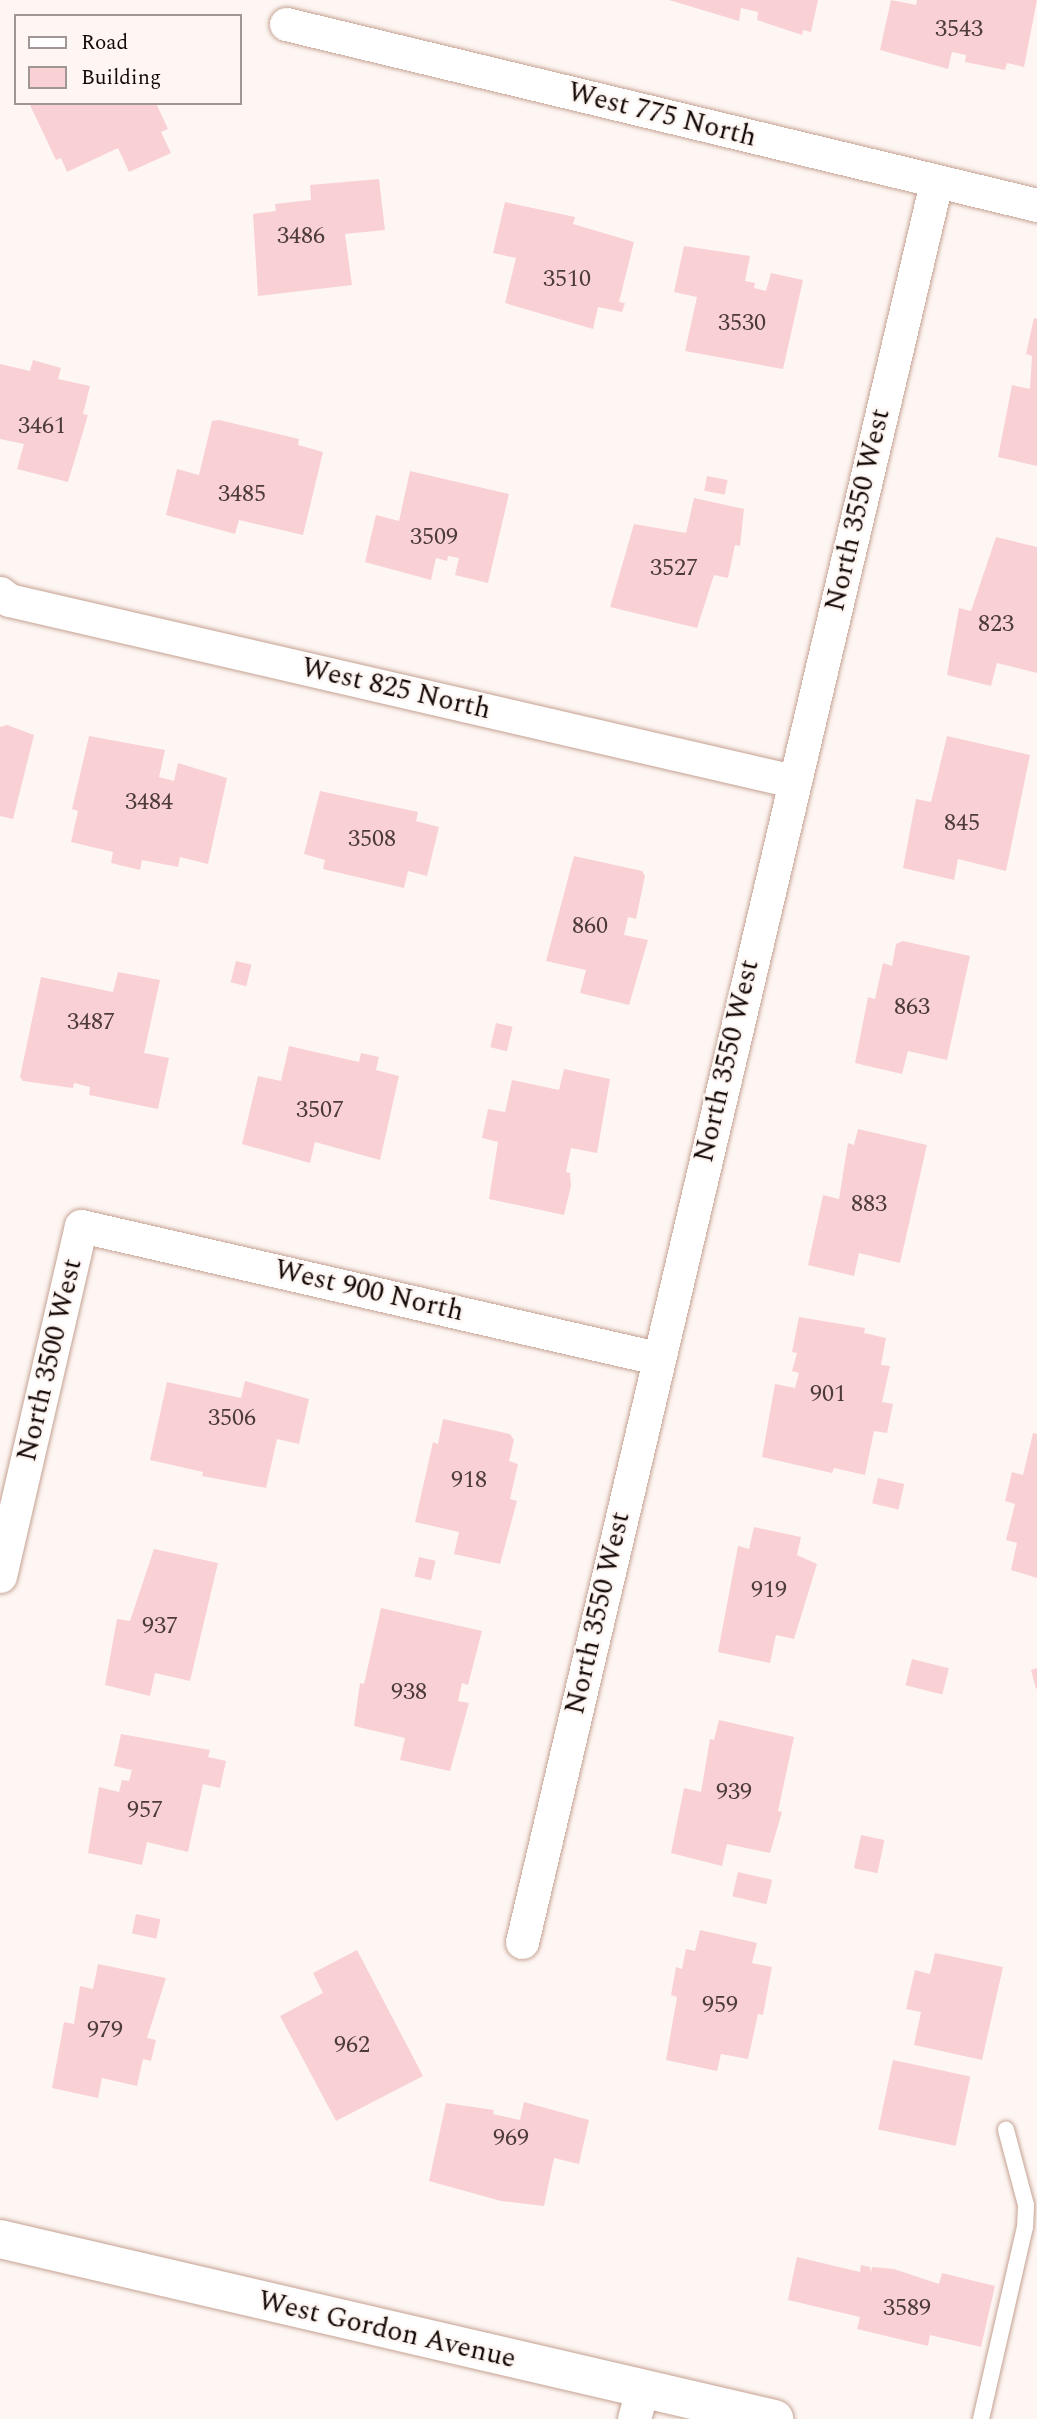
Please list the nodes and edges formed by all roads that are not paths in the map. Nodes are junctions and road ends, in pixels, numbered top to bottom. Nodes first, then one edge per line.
1 (286, 24) dead end
2 (936, 182) junction
3 (1037, 205) edge
4 (0, 593) edge
5 (793, 781) junction
6 (81, 1226) joint
7 (657, 1358) junction
8 (0, 1576) edge
9 (522, 1942) dead end
10 (1006, 2130) dead end
11 (0, 2239) edge
12 (638, 2404) edge
13 (774, 2419) edge
14 (981, 2419) edge

1 - 2 street, West 775 North
2 - 3 street, West 775 North
2 - 5 street, North 3550 West
4 - 5 street, West 825 North
5 - 7 street, North 3550 West
6 - 7 street, West 900 North
6 - 8 street, North 3500 West
7 - 9 street, North 3550 West
10 - 14 lane
11 - 12 main road, West Gordon Avenue
12 - 13 main road, West Gordon Avenue

